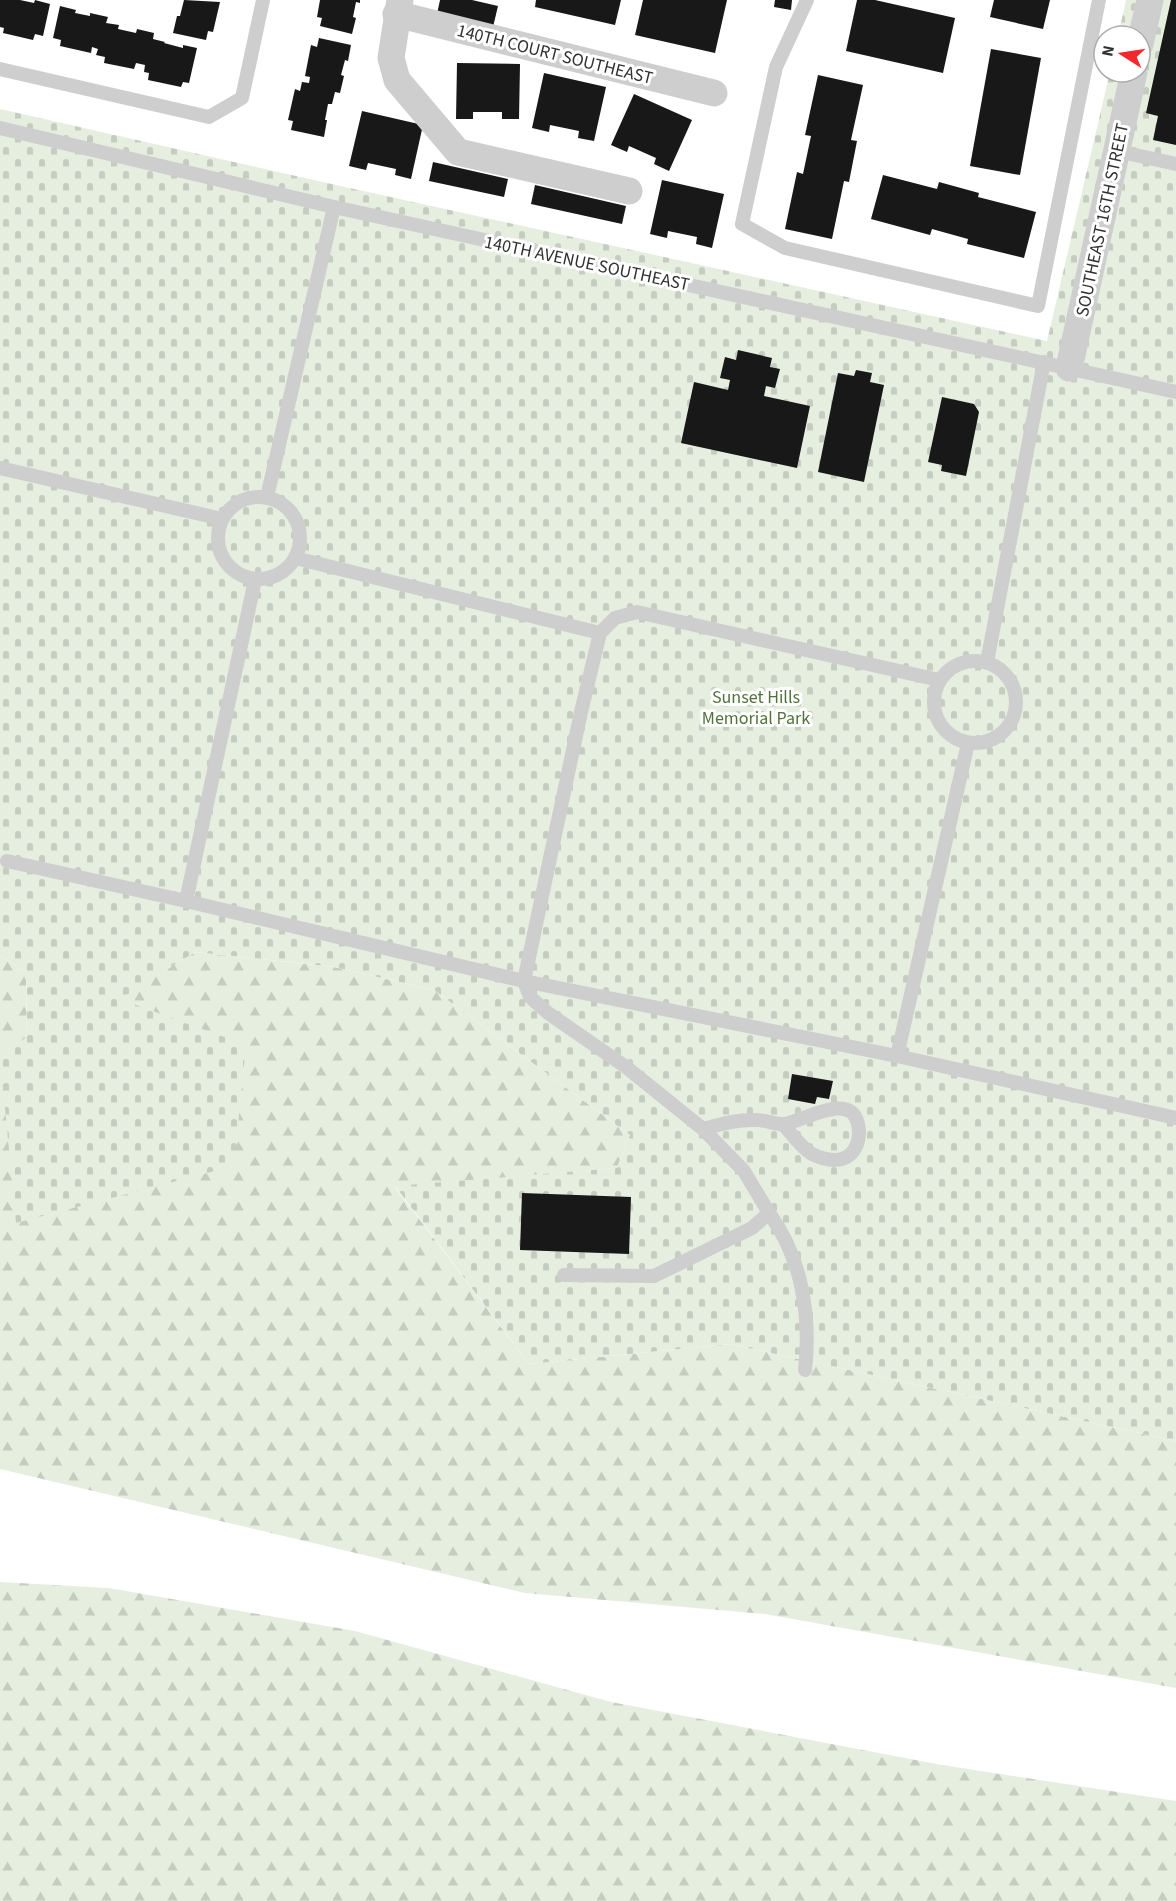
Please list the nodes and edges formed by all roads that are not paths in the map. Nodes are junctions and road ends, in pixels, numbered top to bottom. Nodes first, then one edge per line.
1 (263, 0) edge
2 (807, 0) edge
3 (1100, 0) edge
4 (1150, 0) edge
5 (398, 7) edge
6 (1145, 24) edge
7 (0, 69) edge
8 (1131, 84) edge
9 (714, 93) dead end
10 (0, 128) edge
11 (1117, 151) junction
12 (1176, 164) edge
13 (629, 191) dead end
14 (334, 207) junction
15 (1057, 365) junction
16 (1175, 389) edge
17 (0, 468) edge
18 (267, 497) junction
19 (222, 519) junction
20 (295, 558) junction
21 (255, 580) junction
22 (600, 633) junction
23 (987, 662) junction
24 (939, 681) junction
25 (968, 743) junction
26 (7, 861) dead end
27 (186, 901) junction
28 (524, 981) junction
29 (897, 1056) junction
30 (1176, 1118) edge
31 (783, 1124) junction
32 (703, 1130) junction
33 (769, 1213) junction
34 (564, 1275) dead end
35 (805, 1370) dead end

1 - 7 lane
2 - 3 lane
4 - 6 street
5 - 9 street, 140TH COURT SOUTHEAST
5 - 13 street
8 - 11 street, SOUTHEAST 16TH STREET
10 - 14 lane, 140TH AVENUE SOUTHEAST
11 - 12 lane
11 - 15 street, SOUTHEAST 16TH STREET
14 - 15 lane, 140TH AVENUE SOUTHEAST
14 - 18 lane
15 - 16 lane, 140TH AVENUE SOUTHEAST
15 - 23 lane
17 - 19 lane
18 - 19 lane
18 - 20 lane
19 - 21 lane
20 - 21 lane
20 - 22 lane
21 - 27 lane
22 - 24 lane
22 - 28 lane
23 - 24 lane
23 - 25 lane
24 - 25 lane
25 - 29 lane
26 - 27 lane
27 - 28 lane
28 - 29 lane
28 - 32 lane
29 - 30 lane
31 - 31 lane
31 - 32 lane
32 - 33 lane
33 - 34 lane
33 - 35 lane

